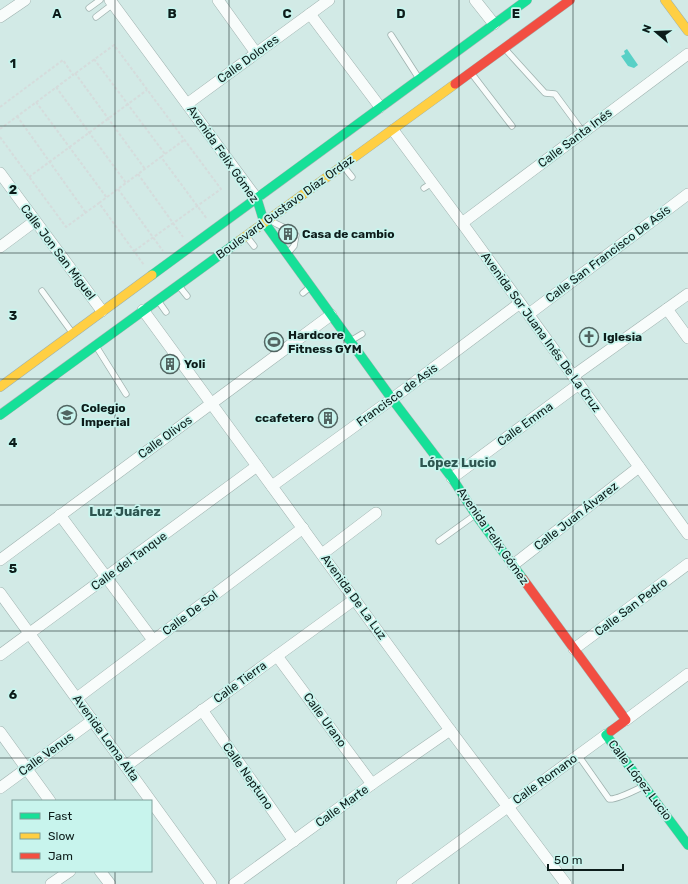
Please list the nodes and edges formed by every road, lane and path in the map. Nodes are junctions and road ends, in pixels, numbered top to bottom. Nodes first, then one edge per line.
1 (25, 0) edge
2 (100, 0) edge
3 (218, 0) edge
4 (328, 0) edge
5 (475, 0) edge
6 (526, 0) edge
7 (570, 0) edge
8 (665, 0) edge
9 (111, 2) edge
10 (89, 8) dead end
11 (310, 14) junction
12 (0, 17) edge
13 (96, 17) dead end
14 (494, 24) junction
15 (688, 30) edge
16 (391, 35) dead end
17 (504, 49) junction
18 (256, 53) junction
19 (688, 54) edge
20 (94, 59) junction
21 (471, 73) junction
22 (74, 74) junction
23 (419, 79) junction
24 (56, 87) junction
25 (147, 90) junction
26 (36, 102) junction
27 (128, 104) junction
28 (187, 104) junction
29 (0, 107) edge
30 (380, 107) junction
31 (17, 116) junction
32 (108, 118) junction
33 (512, 126) dead end
34 (0, 129) edge
35 (393, 130) junction
36 (89, 132) junction
37 (583, 132) junction
38 (0, 137) edge
39 (184, 140) junction
40 (69, 147) junction
41 (165, 154) junction
42 (161, 157) junction
43 (49, 162) junction
44 (343, 166) junction
45 (145, 169) junction
46 (0, 173) edge
47 (138, 174) junction
48 (29, 177) junction
49 (352, 177) dead end
50 (126, 183) junction
51 (118, 189) junction
52 (688, 194) edge
53 (107, 198) junction
54 (257, 199) junction
55 (99, 203) junction
56 (197, 206) junction
57 (86, 213) junction
58 (207, 220) dead end
59 (266, 220) junction
60 (35, 221) junction
61 (173, 223) junction
62 (462, 223) junction
63 (246, 235) junction
64 (154, 237) junction
65 (183, 238) dead end
66 (254, 246) dead end
67 (0, 247) edge
68 (134, 251) junction
69 (164, 252) dead end
70 (287, 255) junction
71 (145, 266) dead end
72 (178, 285) junction
73 (310, 286) junction
74 (42, 291) dead end
75 (303, 293) dead end
76 (688, 294) edge
77 (187, 296) dead end
78 (157, 299) junction
79 (520, 303) junction
80 (667, 309) junction
81 (143, 310) junction
82 (102, 311) junction
83 (166, 312) dead end
84 (529, 314) junction
85 (331, 315) junction
86 (73, 333) junction
87 (362, 334) dead end
88 (688, 338) edge
89 (350, 341) junction
90 (95, 344) junction
91 (576, 380) junction
92 (0, 387) edge
93 (126, 394) dead end
94 (392, 399) junction
95 (211, 404) junction
96 (0, 415) edge
97 (257, 466) junction
98 (639, 467) junction
99 (452, 478) junction
100 (272, 486) junction
101 (376, 513) dead end
102 (476, 514) junction
103 (60, 515) junction
104 (303, 528) junction
105 (688, 534) edge
106 (439, 541) dead end
107 (322, 554) junction
108 (0, 560) edge
109 (688, 564) edge
110 (513, 565) junction
111 (106, 577) junction
112 (0, 593) edge
113 (355, 599) junction
114 (30, 633) junction
115 (153, 640) junction
116 (574, 649) junction
117 (0, 655) edge
118 (277, 656) junction
119 (687, 678) edge
120 (77, 698) junction
121 (202, 710) junction
122 (93, 720) junction
123 (626, 720) junction
124 (450, 730) junction
125 (0, 732) edge
126 (606, 735) junction
127 (578, 756) junction
128 (126, 766) junction
129 (26, 769) junction
130 (372, 784) junction
131 (644, 786) junction
132 (0, 788) edge
133 (49, 800) edge
134 (147, 800) edge
135 (508, 807) junction
136 (154, 812) edge
137 (294, 841) junction
138 (688, 846) edge
139 (69, 872) edge
140 (101, 872) edge
141 (51, 884) edge
142 (110, 884) edge
143 (212, 884) edge
144 (234, 884) edge
145 (402, 884) edge
146 (566, 884) edge

1 - 12 street
2 - 10 lane
3 - 18 street
4 - 11 street, Calle Dolores
5 - 14 street
6 - 14 main road, Boulevard Gustavo Díaz Ordaz
7 - 17 main road, Boulevard Gustavo Díaz Ordaz
8 - 15 main road
9 - 13 lane
9 - 28 street, Avenida Felix Gómez
11 - 18 street, Calle Dolores
11 - 30 street
14 - 23 main road, Boulevard Gustavo Díaz Ordaz
16 - 23 lane
17 - 21 main road, Boulevard Gustavo Díaz Ordaz
17 - 37 lane
18 - 28 street, Calle Dolores
19 - 37 street, Calle Santa Inés
20 - 22 path
20 - 25 path
20 - 27 path
21 - 33 lane
21 - 35 main road, Boulevard Gustavo Díaz Ordaz
22 - 24 path
22 - 29 path
22 - 32 path
23 - 30 main road, Boulevard Gustavo Díaz Ordaz
24 - 26 path
24 - 36 path
25 - 27 path
25 - 39 path
26 - 31 path
26 - 40 path
27 - 32 path
27 - 41 path
28 - 54 street, Avenida Felix Gómez
30 - 54 main road, Boulevard Gustavo Díaz Ordaz
31 - 34 path
31 - 43 path
32 - 36 path
32 - 45 path
35 - 44 main road, Boulevard Gustavo Díaz Ordaz
35 - 62 street, Avenida Sor Juana Inés De La Cruz
36 - 40 path
36 - 50 path
37 - 62 street, Calle Santa Inés
38 - 48 path
39 - 41 path
39 - 56 path
40 - 43 path
40 - 53 path
41 - 42 path
42 - 45 path
42 - 56 path
43 - 48 path
43 - 57 path
44 - 49 lane
44 - 59 main road, Boulevard Gustavo Díaz Ordaz
45 - 47 path
46 - 60 street, Calle Jon San Miguel
47 - 50 path
47 - 61 path
48 - 57 path
50 - 51 path
51 - 53 path
51 - 64 path
52 - 84 street, Calle San Francisco De Asís
53 - 55 path
54 - 59 main road, Avenida Felix Gómez
54 - 82 main road, Boulevard Gustavo Díaz Ordaz
55 - 57 path
55 - 68 path
56 - 58 path
56 - 61 path
59 - 63 main road, Boulevard Gustavo Díaz Ordaz
59 - 70 main road, Avenida Felix Gómez
59 - 70 lane
60 - 67 street
60 - 82 street, Calle Jon San Miguel
61 - 64 path
61 - 65 path
62 - 79 street, Avenida Sor Juana Inés De La Cruz
63 - 66 lane
63 - 72 main road, Boulevard Gustavo Díaz Ordaz
64 - 68 path
64 - 69 path
68 - 71 path
70 - 73 main road, Avenida Felix Gómez
72 - 77 lane
72 - 78 main road, Boulevard Gustavo Díaz Ordaz
73 - 75 lane
73 - 85 main road, Avenida Felix Gómez
74 - 86 lane
76 - 80 street, Calle Emma
78 - 81 main road, Boulevard Gustavo Díaz Ordaz
78 - 83 lane
79 - 84 street, Avenida Sor Juana Inés De La Cruz
79 - 94 street, Francisco de Asis
80 - 88 street
80 - 91 street, Calle Emma
81 - 90 main road, Boulevard Gustavo Díaz Ordaz
81 - 95 street, Avenida De La Luz
82 - 86 main road, Boulevard Gustavo Díaz Ordaz
84 - 91 street, Avenida Sor Juana Inés De La Cruz
85 - 89 main road, Avenida Felix Gómez
85 - 95 street, Calle Olivos
86 - 92 main road, Boulevard Gustavo Díaz Ordaz
87 - 89 lane
89 - 94 main road, Avenida Felix Gómez
90 - 93 lane
90 - 96 main road, Boulevard Gustavo Díaz Ordaz
91 - 98 street, Avenida Sor Juana Inés De La Cruz
91 - 99 street, Calle Emma
94 - 99 main road, Avenida Felix Gómez
94 - 100 street, Francisco de Asis
95 - 97 street, Avenida De La Luz
95 - 103 street, Calle Olivos
97 - 100 street, Avenida De La Luz
97 - 111 street, Calle del Tanque
98 - 105 street, Avenida Sor Juana Inés De La Cruz
98 - 110 street, Calle Juan Álvarez
99 - 102 main road, Avenida Felix Gómez
100 - 104 street, Avenida De La Luz
101 - 107 street
102 - 106 lane
102 - 110 main road, Avenida Felix Gómez
103 - 108 street, Calle Olivos
103 - 111 street
104 - 107 street, Avenida De La Luz
104 - 115 street, Calle De Sol
107 - 113 street, Avenida De La Luz
109 - 116 street, Calle San Pedro
110 - 116 main road, Avenida Felix Gómez
111 - 114 street, Calle del Tanque
111 - 115 street
112 - 114 street, Avenida Loma Alta
113 - 118 street, Calle Tierra
113 - 124 street, Avenida De La Luz
114 - 117 street, Calle del Tanque
114 - 120 street, Avenida Loma Alta
115 - 120 street, Calle De Sol
116 - 123 main road, Avenida Felix Gómez
118 - 121 street, Calle Tierra
118 - 130 street, Calle Urano
119 - 123 street, Calle Romano
120 - 122 street, Avenida Loma Alta
121 - 128 street, Calle Tierra
121 - 137 street, Calle Neptuno
122 - 128 street, Avenida Loma Alta
122 - 129 street, Calle Venus
123 - 126 main road, Calle Romano
124 - 130 street, Calle Marte
124 - 135 street, Avenida De La Luz
125 - 129 street
126 - 127 street, Calle Romano
126 - 131 main road, Calle López Lucio
127 - 131 lane
127 - 135 street, Calle Romano
128 - 134 street, Avenida Loma Alta
129 - 132 street, Calle Venus
129 - 133 street
130 - 137 street, Calle Marte
131 - 138 main road, Calle López Lucio
135 - 145 street, Calle Romano
135 - 146 street, Avenida De La Luz
136 - 143 street, Avenida Loma Alta
137 - 144 street, Calle Marte
139 - 141 street
140 - 142 street

